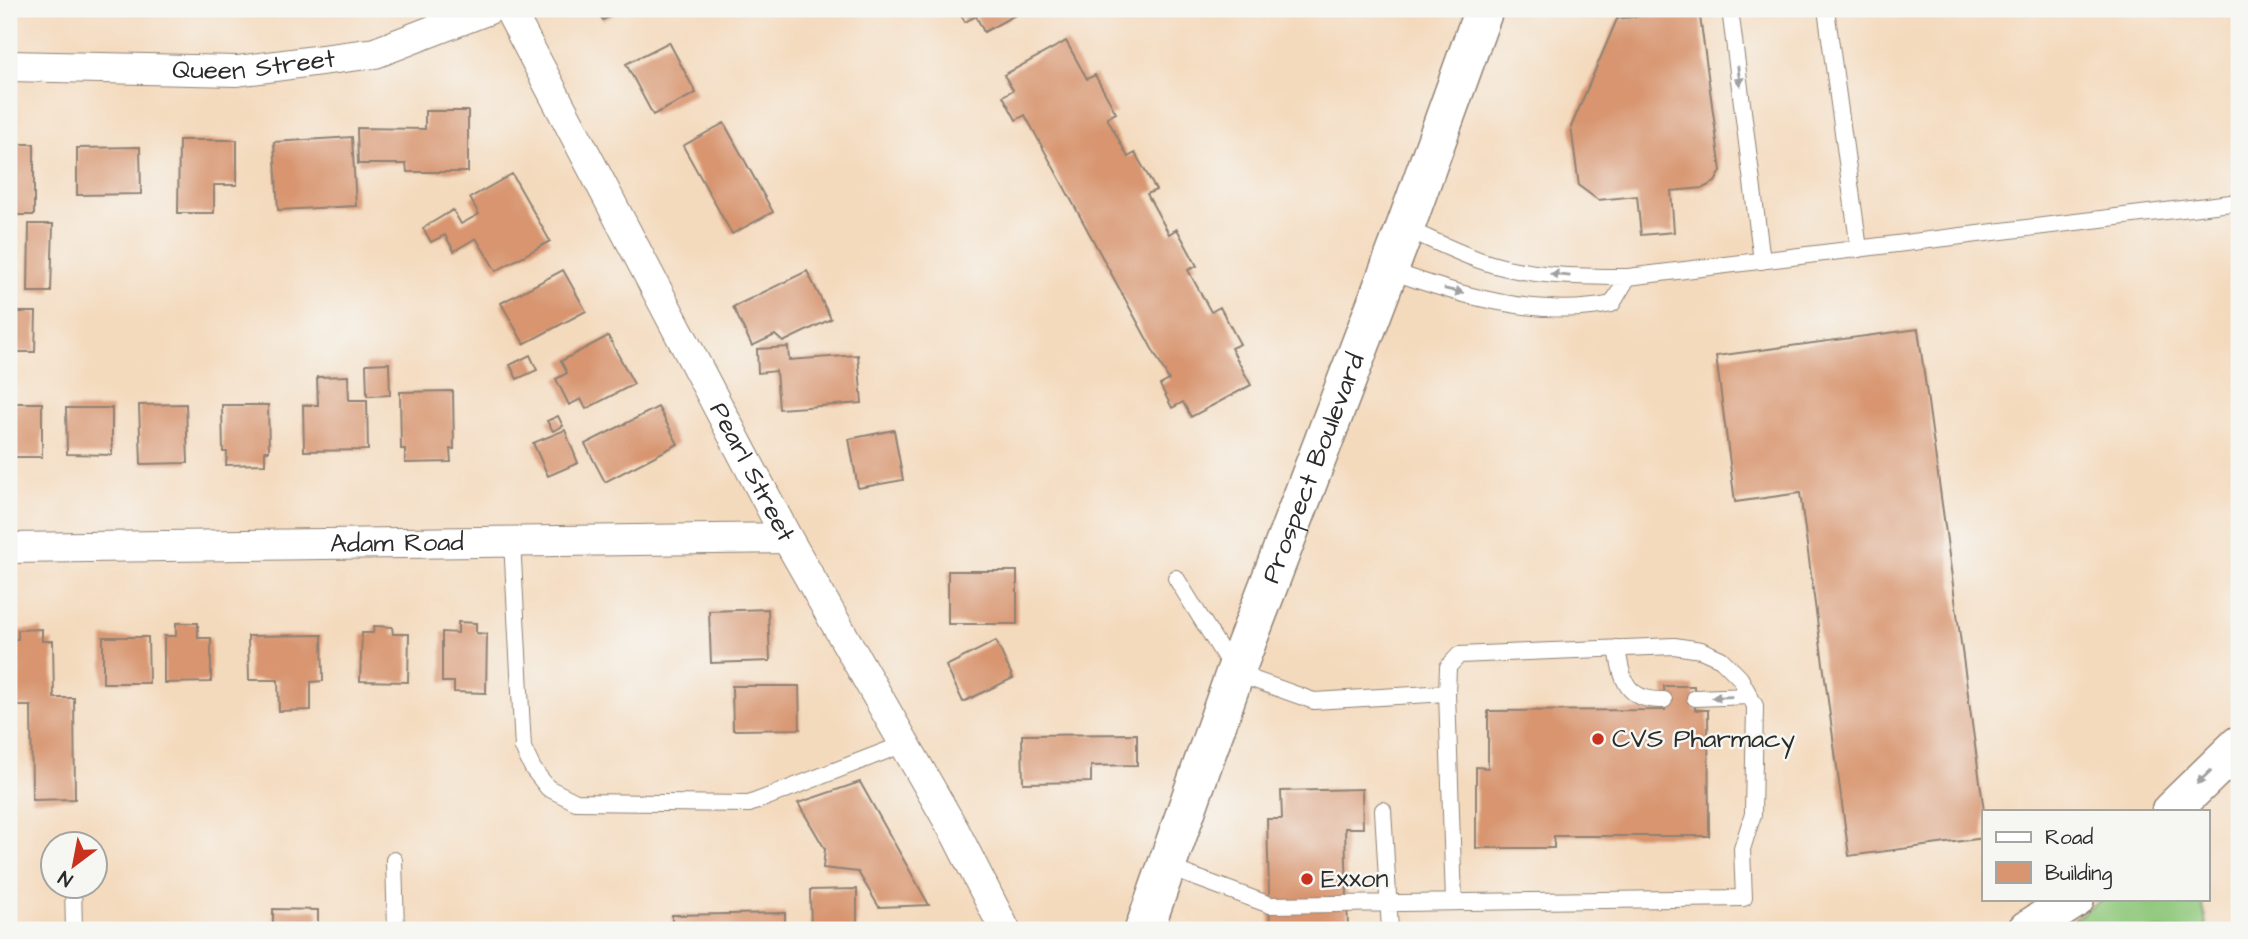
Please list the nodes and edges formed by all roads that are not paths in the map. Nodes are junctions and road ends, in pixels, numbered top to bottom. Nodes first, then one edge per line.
1 (489, 9) edge
2 (509, 9) edge
3 (1484, 9) edge
4 (1730, 9) edge
5 (1826, 9) edge
6 (9, 66) edge
7 (2239, 202) edge
8 (1405, 228) junction
9 (1859, 249) junction
10 (1762, 261) junction
11 (1389, 270) junction
12 (1628, 277) junction
13 (787, 537) junction
14 (512, 541) junction
15 (9, 548) edge
16 (1176, 578) dead end
17 (1617, 648) junction
18 (1235, 673) junction
19 (1447, 693) junction
20 (1750, 696) junction
21 (1695, 698) dead end
22 (1664, 700) dead end
23 (904, 744) junction
24 (2239, 745) edge
25 (1383, 810) dead end
26 (2172, 810) edge
27 (394, 860) dead end
28 (1167, 867) junction
29 (73, 900) edge
30 (2073, 900) edge
31 (1387, 902) junction
32 (1454, 902) junction
33 (74, 930) edge
34 (396, 930) edge
35 (1005, 930) edge
36 (1144, 930) edge
37 (1390, 930) edge
38 (2027, 930) edge

1 - 6 street, Queen Street
2 - 13 street, Pearl Street
3 - 8 main road, Prospect Boulevard
4 -> 10 lane
5 - 9 lane
7 - 9 lane
8 - 11 main road, Prospect Boulevard
12 -> 8 lane
9 - 10 lane
10 - 12 lane
11 -> 12 lane
11 - 18 main road, Prospect Boulevard
13 - 14 street, Adam Road
13 - 23 street, Pearl Street
14 - 15 street, Adam Road
14 - 23 lane
16 - 18 lane
17 - 19 lane
17 - 20 lane
17 - 22 lane
18 - 19 lane
18 - 28 main road, Prospect Boulevard
19 - 32 lane
20 -> 21 lane
20 - 32 lane
23 - 35 street, Pearl Street
24 -> 26 main road
25 - 31 lane
27 - 34 lane
28 - 31 lane
28 - 36 main road, Prospect Boulevard
29 - 33 lane
30 - 38 main road
31 - 32 lane
31 - 37 lane

